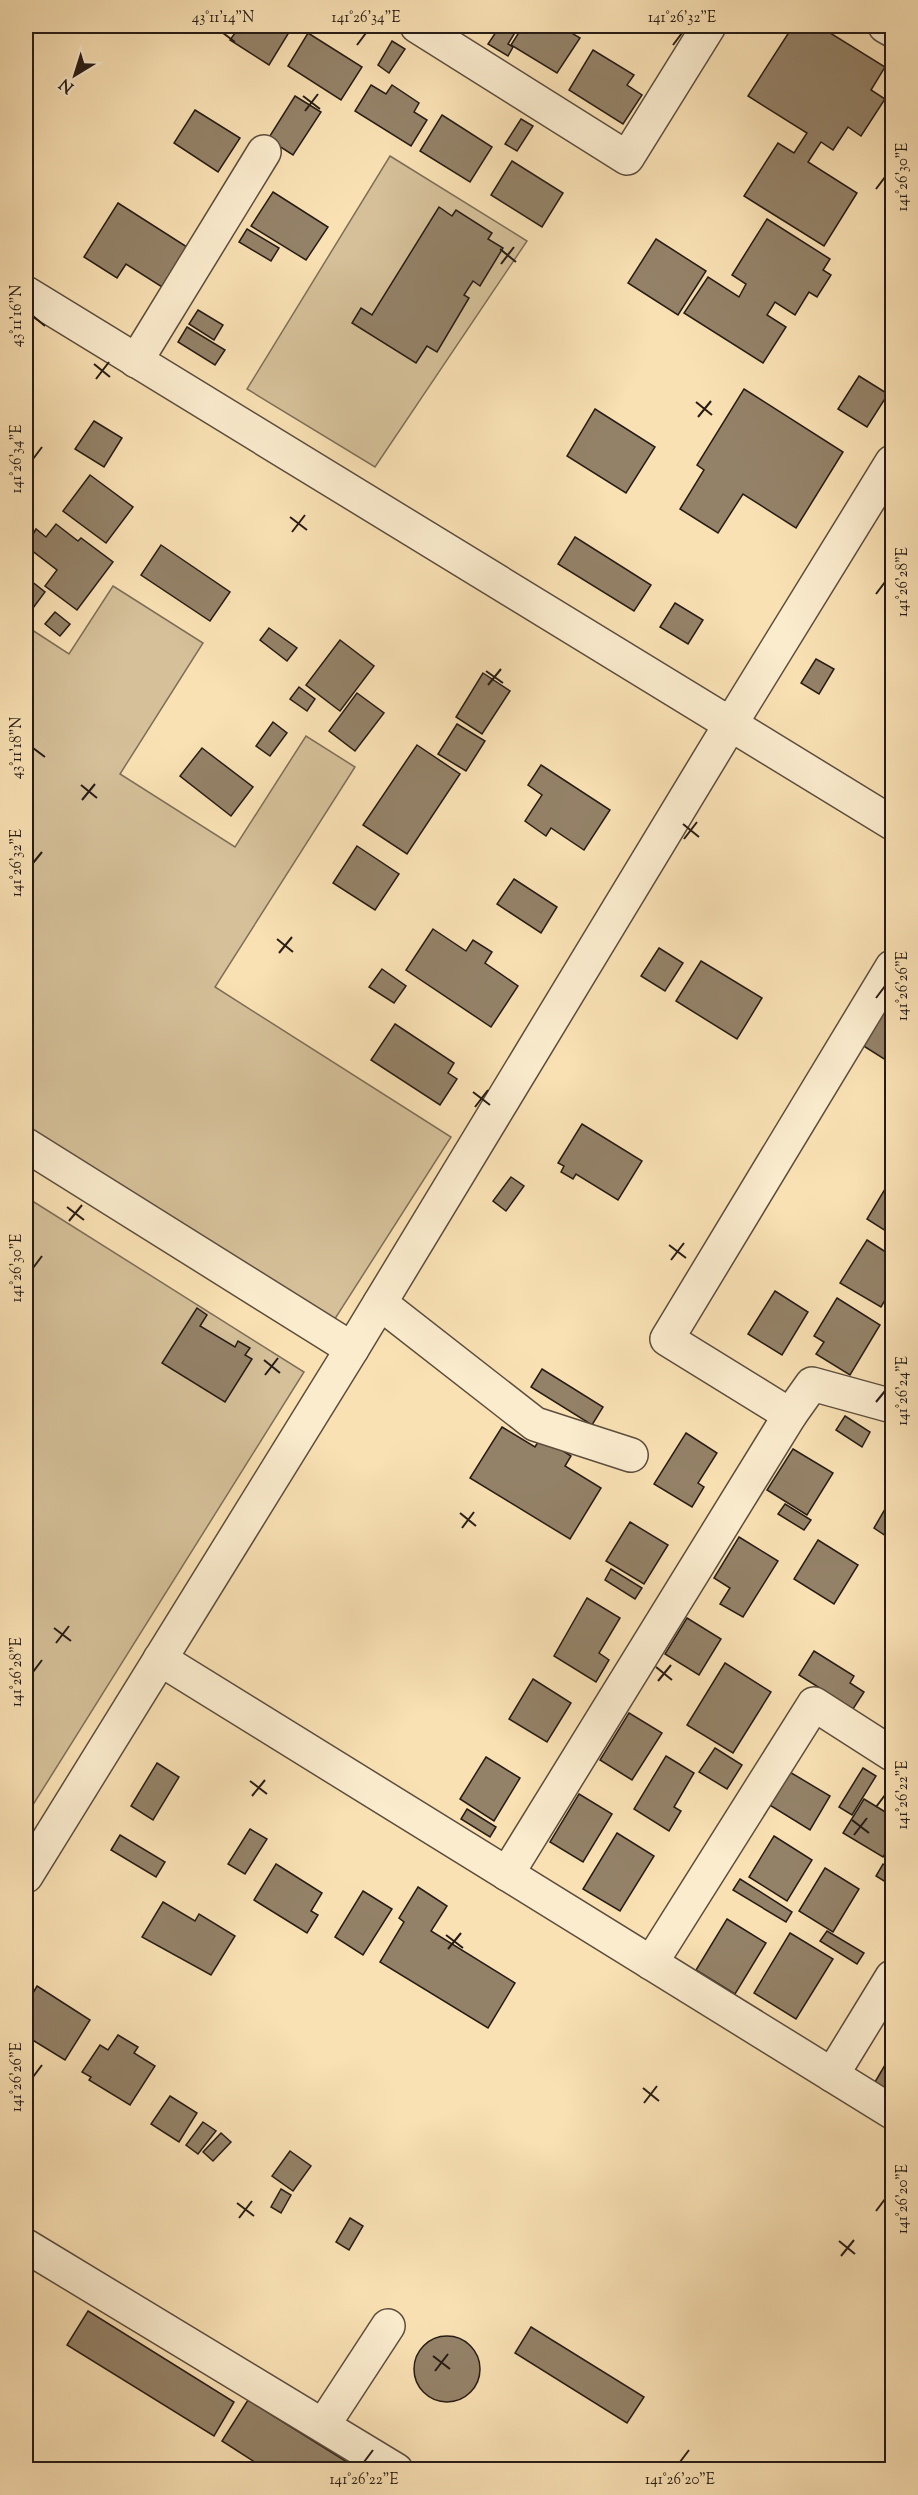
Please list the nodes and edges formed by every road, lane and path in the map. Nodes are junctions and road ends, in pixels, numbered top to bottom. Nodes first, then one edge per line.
1 (417, 26) edge
2 (709, 26) edge
3 (885, 26) edge
4 (892, 30) edge
5 (264, 152) dead end
6 (26, 293) edge
7 (136, 362) junction
8 (892, 462) edge
9 (730, 725) junction
10 (892, 823) edge
11 (892, 967) edge
12 (26, 1145) edge
13 (380, 1303) junction
14 (352, 1349) junction
15 (892, 1406) edge
16 (790, 1415) junction
17 (631, 1455) dead end
18 (160, 1659) junction
19 (892, 1754) edge
20 (507, 1874) junction
21 (26, 1876) edge
22 (651, 1963) junction
23 (892, 1977) edge
24 (832, 2075) junction
25 (892, 2112) edge
26 (26, 2246) edge
27 (388, 2326) dead end
28 (324, 2424) junction
29 (396, 2469) edge

1 - 2 street
3 - 4 street
5 - 7 street
6 - 7 street
7 - 9 street
8 - 9 street
9 - 10 street
9 - 13 street
11 - 16 street
12 - 14 street
13 - 14 street
13 - 17 street
14 - 18 street
15 - 16 street
16 - 20 street
18 - 20 street
18 - 21 street
19 - 22 street
20 - 22 street
22 - 24 street
23 - 24 street
24 - 25 street
26 - 28 street
27 - 28 street
28 - 29 street

